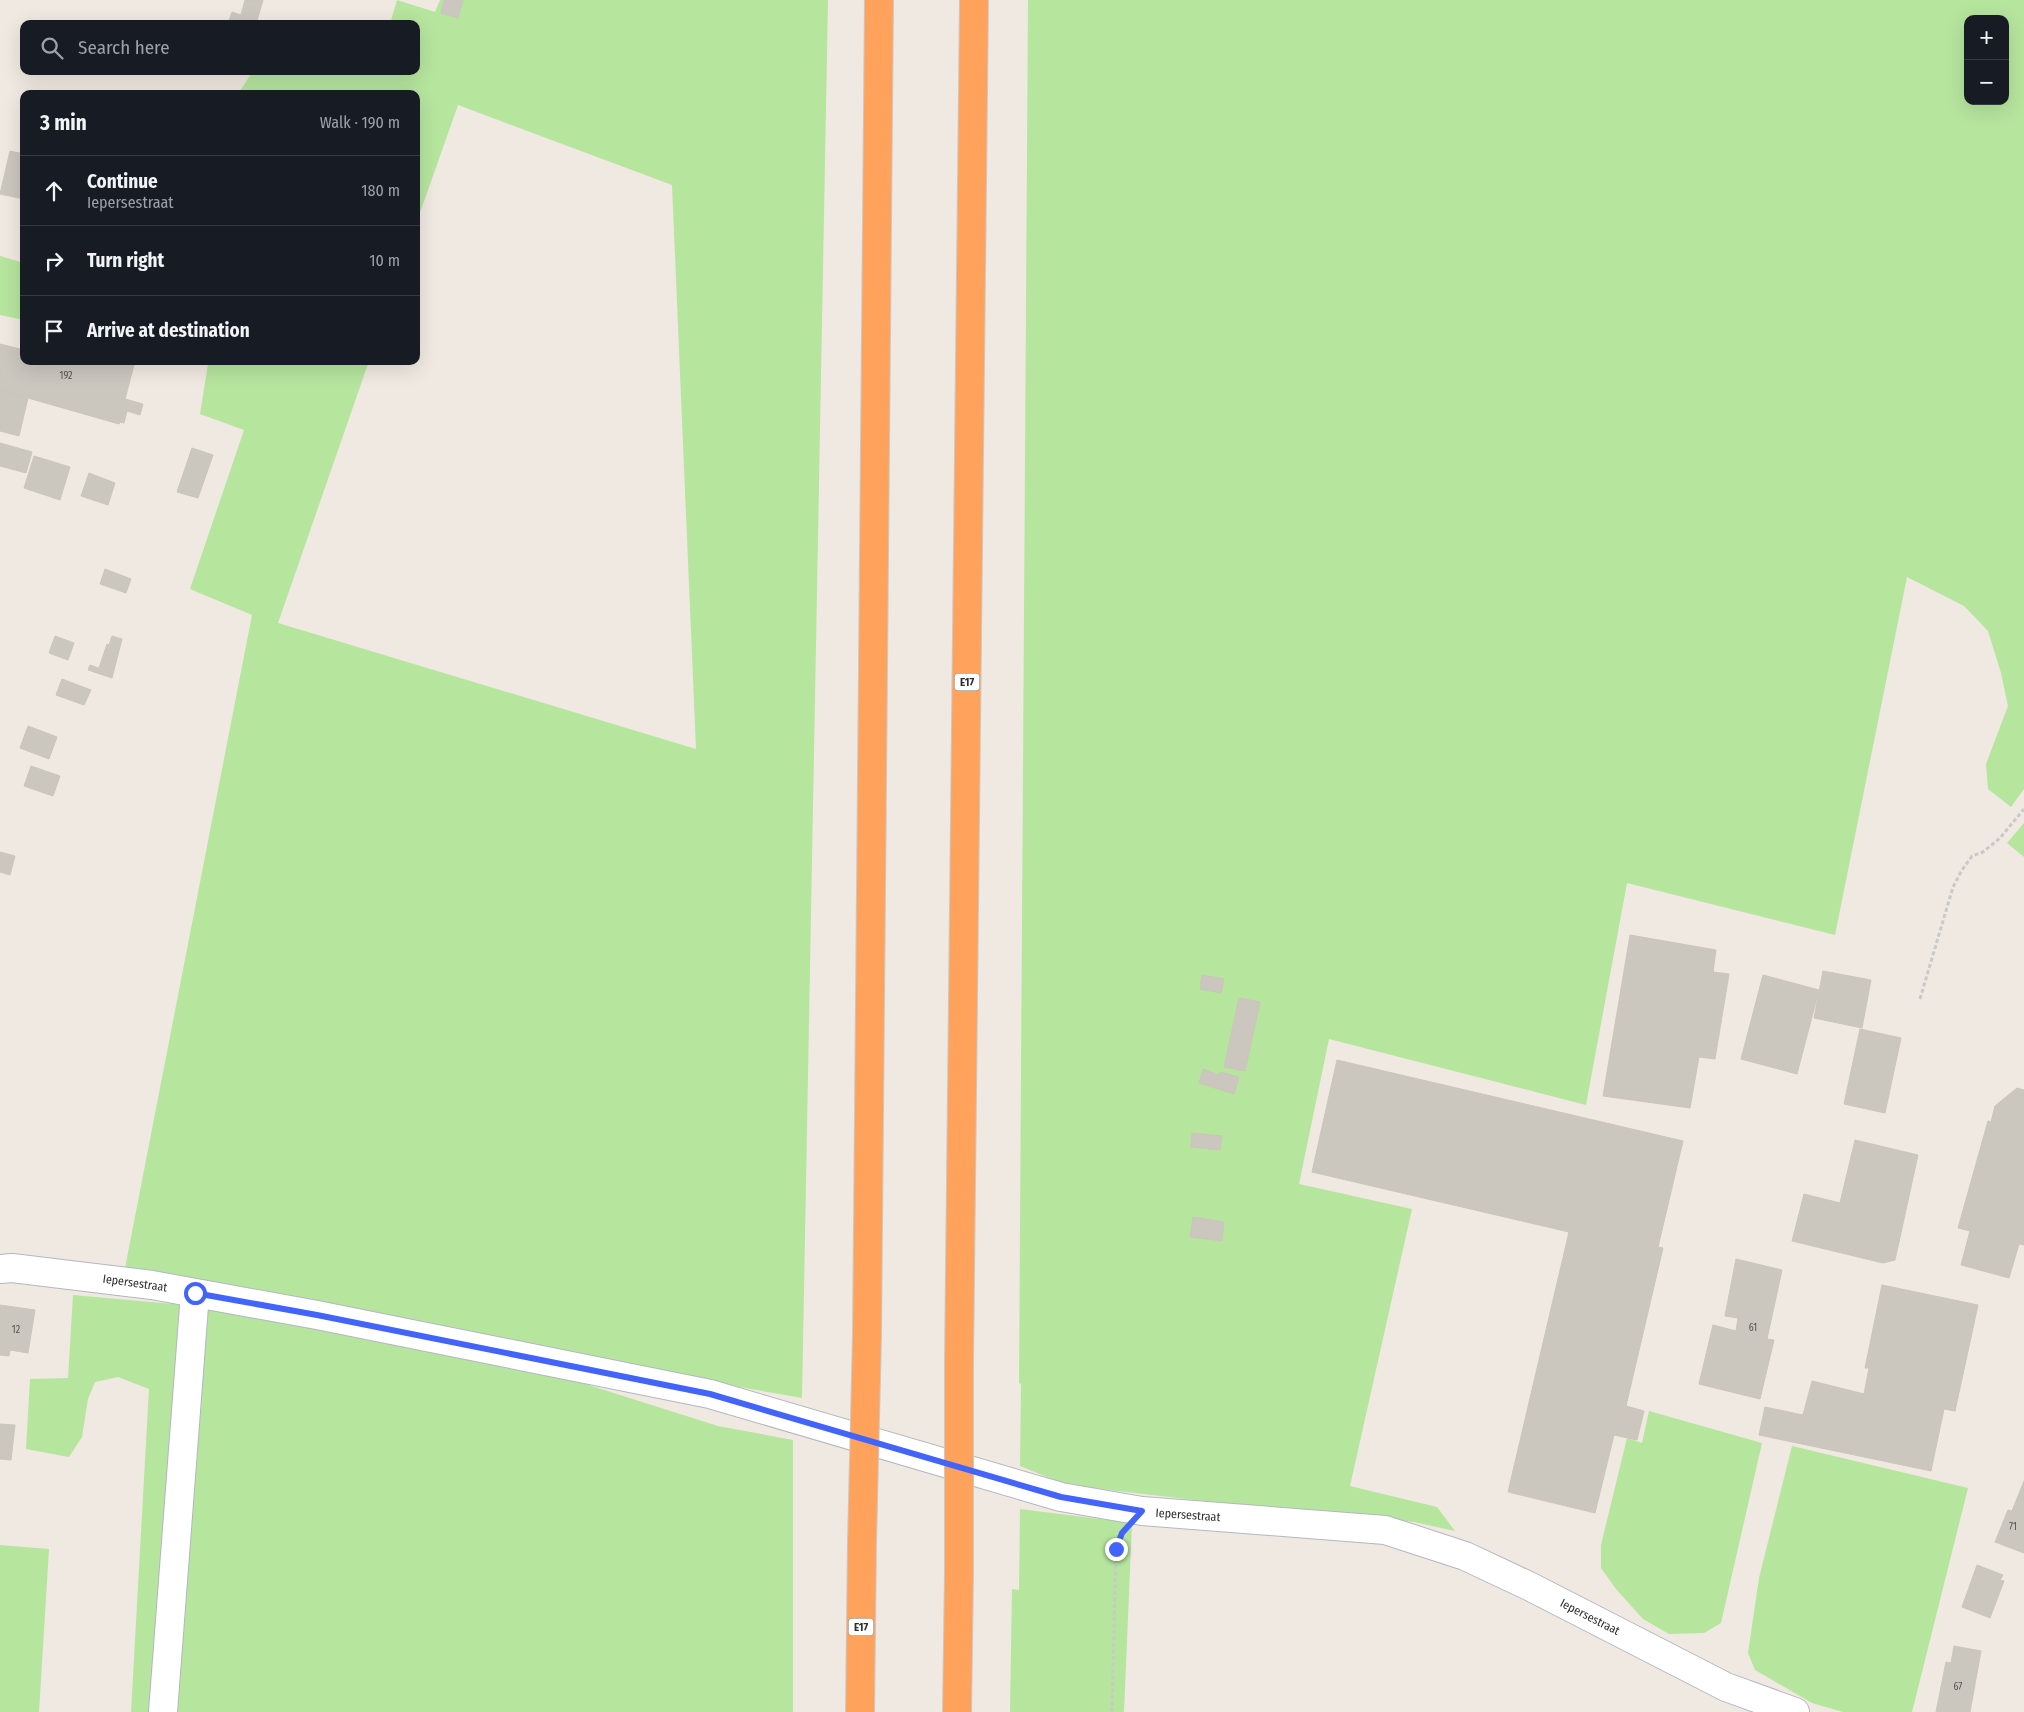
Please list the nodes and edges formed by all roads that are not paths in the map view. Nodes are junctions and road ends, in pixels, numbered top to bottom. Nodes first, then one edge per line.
1 (879, 0) edge
2 (974, 0) edge
3 (0, 1269) edge
4 (195, 1293) junction
5 (163, 1712) edge
6 (860, 1712) edge
7 (957, 1712) edge
8 (1795, 1712) edge

1 - 6 highway, E17, bridge
2 - 7 highway, E17, bridge
3 - 4 street, Iepersestraat
4 - 5 street
4 - 8 street, Iepersestraat

